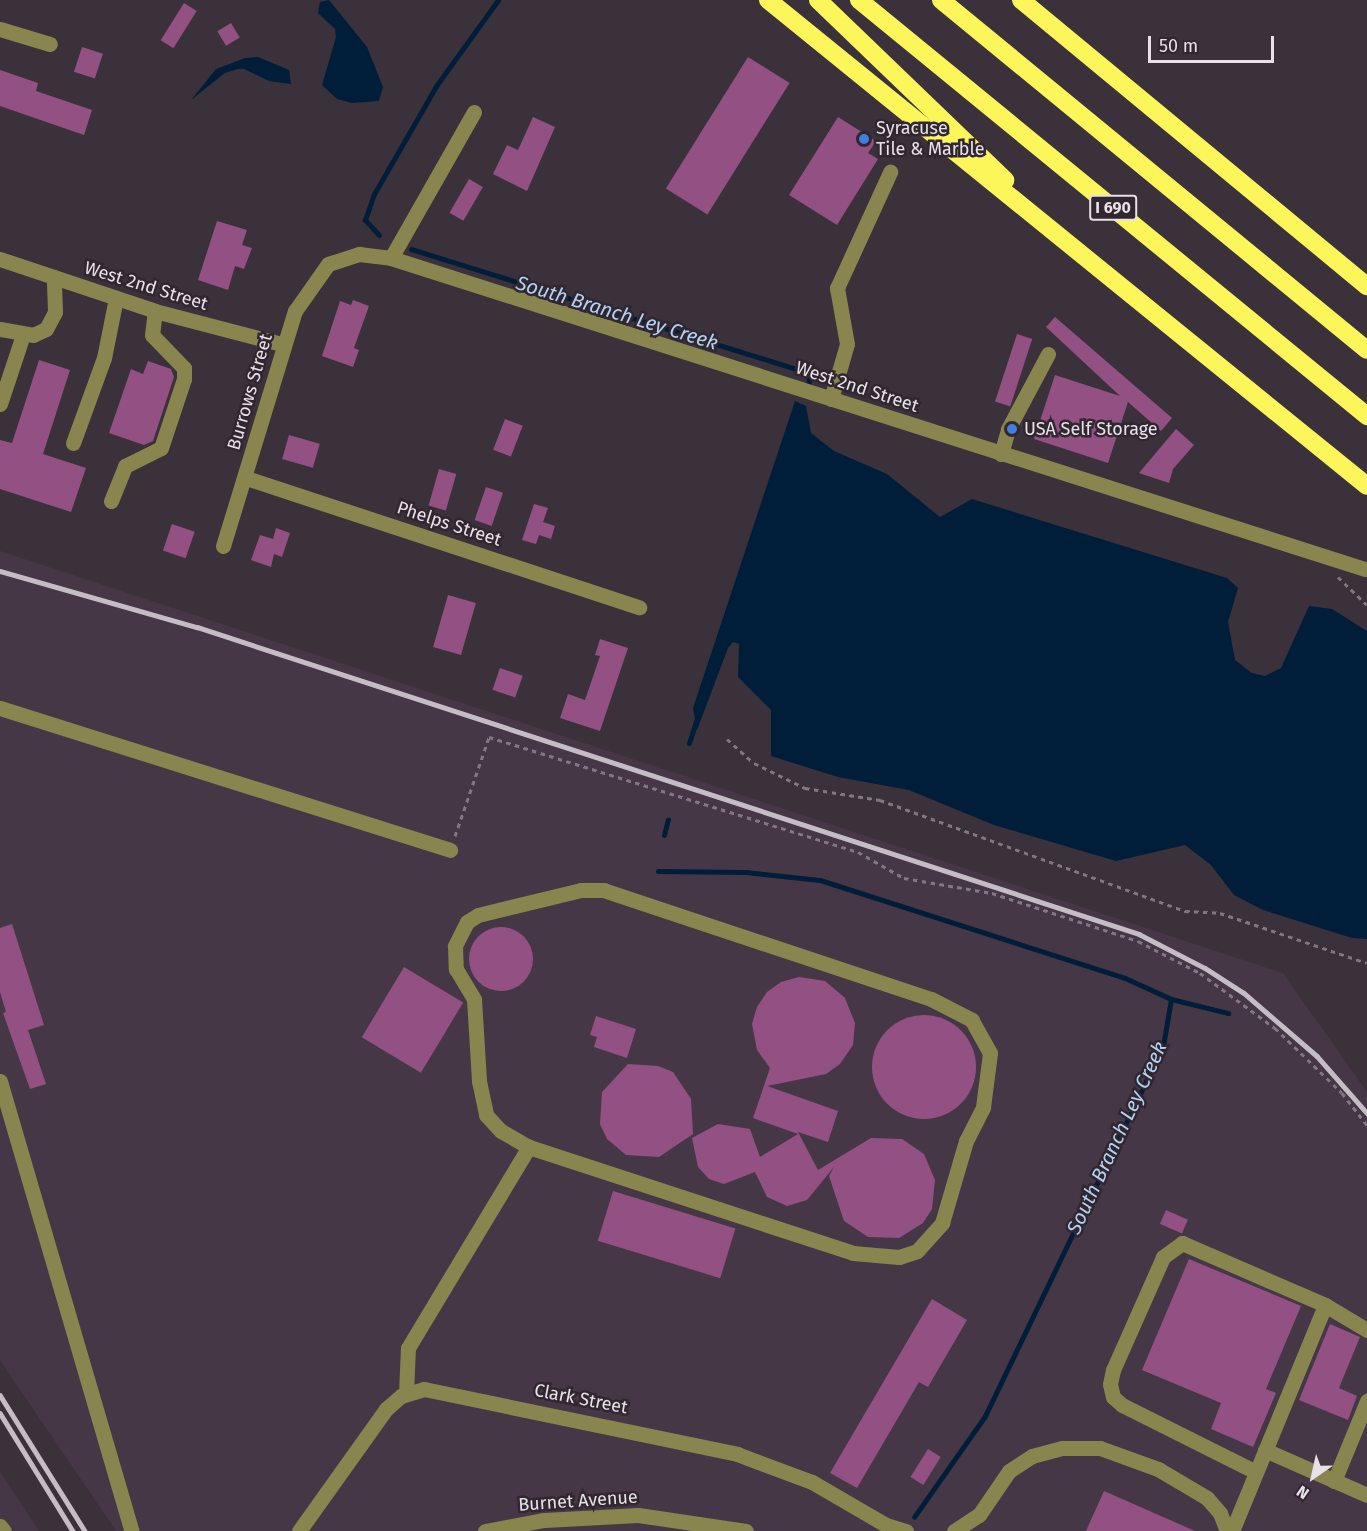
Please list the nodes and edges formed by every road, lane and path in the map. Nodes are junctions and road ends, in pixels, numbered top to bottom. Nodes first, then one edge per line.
1 (768, 0) edge
2 (818, 0) edge
3 (859, 0) edge
4 (941, 0) edge
5 (1008, 0) edge
6 (1021, 0) edge
7 (0, 29) edge
8 (50, 44) dead end
9 (1114, 77) junction
10 (474, 112) dead end
11 (890, 172) dead end
12 (391, 258) junction
13 (0, 259) edge
14 (336, 260) joint
15 (1098, 269) junction
16 (54, 277) junction
17 (1367, 286) edge
18 (116, 298) junction
19 (155, 311) junction
20 (0, 329) edge
21 (23, 335) junction
22 (282, 344) junction
23 (1367, 350) edge
24 (1048, 354) dead end
25 (831, 399) junction
26 (0, 404) edge
27 (1367, 416) edge
28 (73, 443) dead end
29 (1001, 454) junction
30 (246, 478) junction
31 (1367, 486) edge
32 (111, 501) dead end
33 (222, 546) dead end
34 (1365, 569) dead end
35 (639, 607) dead end
36 (0, 708) edge
37 (727, 739) dead end
38 (450, 850) joint
39 (1367, 963) edge
40 (0, 1081) edge
41 (1367, 1125) edge
42 (529, 1147) junction
43 (1325, 1305) junction
44 (1367, 1330) edge
45 (406, 1393) junction
46 (1367, 1401) edge
47 (1265, 1450) junction
48 (1256, 1472) junction
49 (1334, 1480) junction
50 (1367, 1495) edge
51 (0, 1526) edge
52 (3, 1531) edge
53 (132, 1531) edge
54 (299, 1531) edge
55 (484, 1531) edge
56 (746, 1531) edge
57 (906, 1531) edge
58 (954, 1531) edge
59 (1227, 1531) edge
60 (1232, 1531) edge

1 - 15 highway
2 - 15 highway
3 - 27 highway, I 690
4 - 23 highway, I 690
5 - 9 highway
6 - 9 highway
7 - 8 street
9 - 17 highway
10 - 12 street
11 - 25 street
12 - 14 street, West 2nd Street
12 - 25 street, West 2nd Street
13 - 16 street, West 2nd Street
14 - 22 street, Burrows Street
15 - 31 highway
16 - 18 street, West 2nd Street
16 - 21 street
18 - 19 street, West 2nd Street
18 - 28 street
19 - 22 street, West 2nd Street
19 - 32 street
20 - 21 street
21 - 26 street
22 - 30 street, Burrows Street
24 - 29 street
25 - 29 street, West 2nd Street
29 - 34 street, West 2nd Street
30 - 33 street, Burrows Street
30 - 35 street, Phelps Street
36 - 38 street
37 - 39 path
38 - 41 path
40 - 53 street
42 - 42 street
42 - 45 street
43 - 44 street
43 - 47 street
43 - 48 street
45 - 54 street
45 - 57 street, Clark Street
46 - 49 street
47 - 48 street
47 - 49 street
48 - 60 street
49 - 50 street
51 - 52 street
55 - 56 street, Burnet Avenue
58 - 59 street

